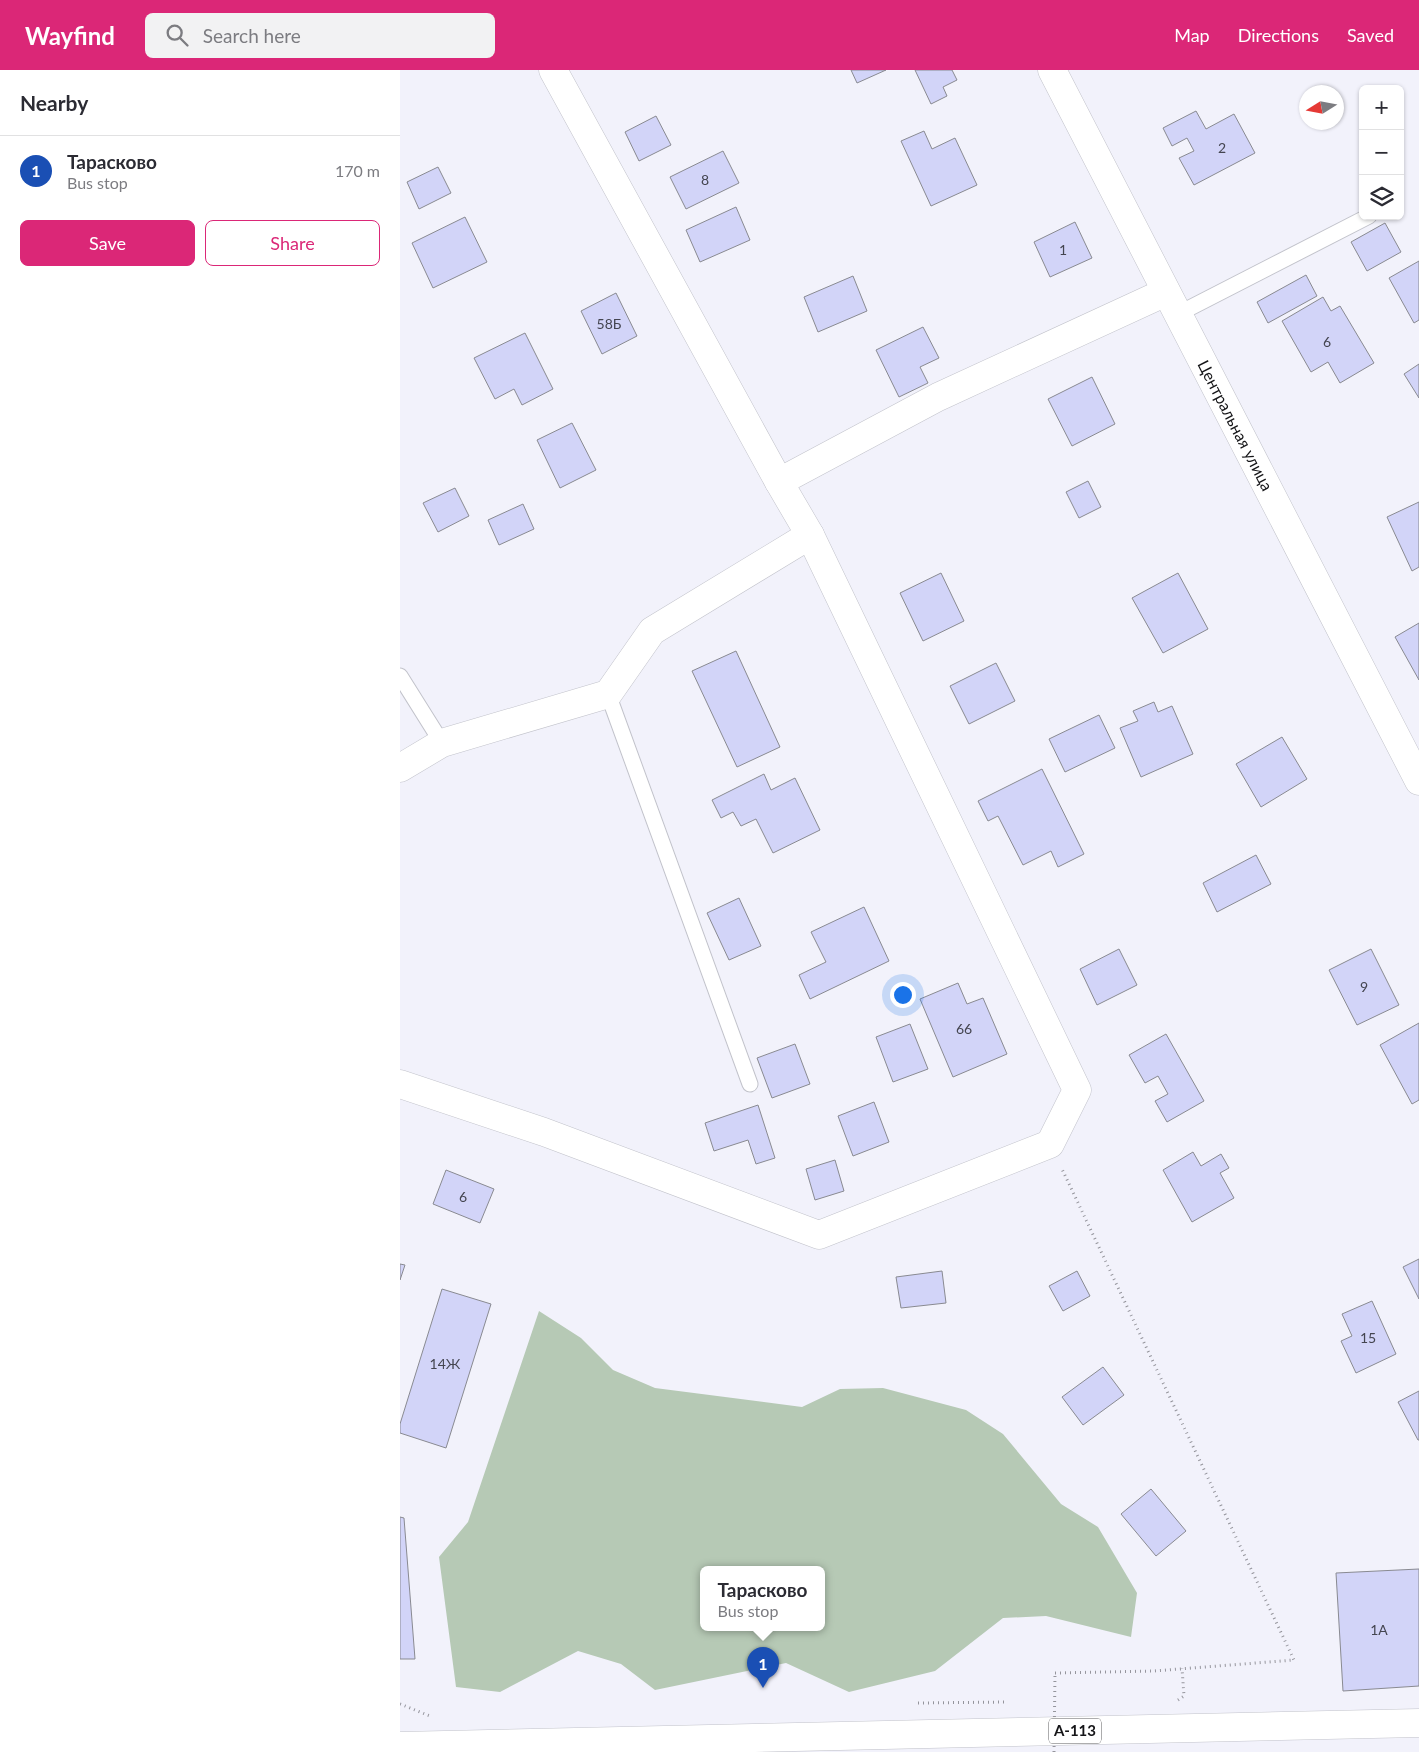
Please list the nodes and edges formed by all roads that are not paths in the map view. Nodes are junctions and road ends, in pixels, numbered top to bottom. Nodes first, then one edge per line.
1 (553, 70) edge
2 (1052, 70) edge
3 (1360, 220) edge
4 (1172, 303) junction
5 (779, 482) junction
6 (810, 535) junction
7 (400, 676) edge
8 (608, 694) junction
9 (442, 743) junction
10 (400, 768) edge
11 (1418, 778) edge
12 (400, 1084) edge
13 (750, 1084) dead end
14 (1419, 1723) edge
15 (400, 1746) edge

1 - 5 main road
2 - 4 main road, Центральная улица
3 - 4 lane
4 - 5 main road
4 - 11 main road, Центральная улица
5 - 6 main road
6 - 8 main road
6 - 12 main road
7 - 9 lane
8 - 9 main road
8 - 13 lane
9 - 10 main road
14 - 15 main road, А-113

